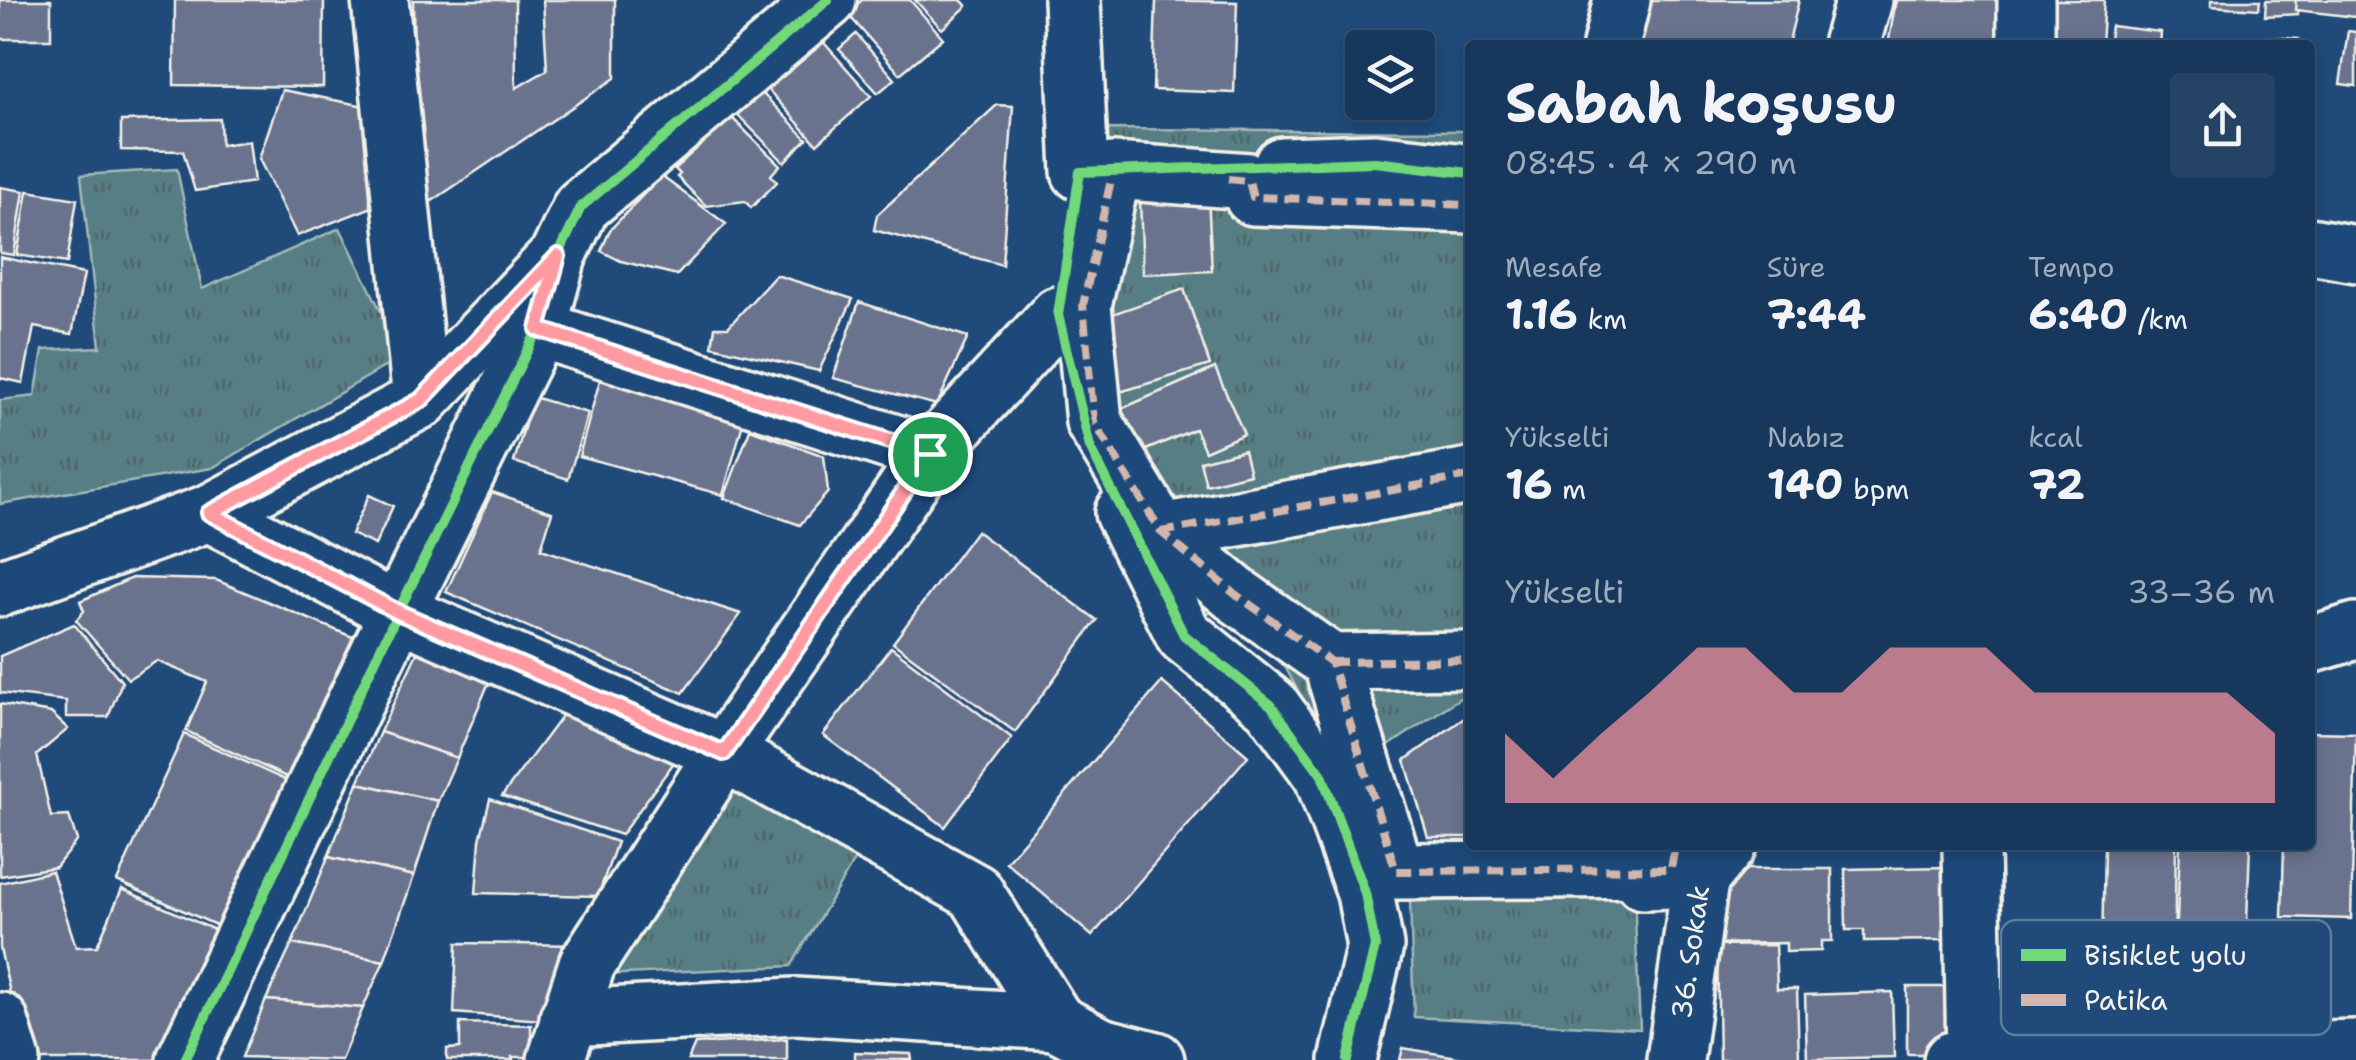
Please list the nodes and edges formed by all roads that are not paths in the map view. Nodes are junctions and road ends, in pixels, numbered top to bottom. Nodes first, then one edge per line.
1 (380, 0) edge
2 (828, 0) edge
3 (1072, 0) edge
4 (1622, 0) edge
5 (1864, 0) edge
6 (2026, 0) edge
7 (1611, 40) edge
8 (1852, 40) edge
9 (2026, 40) edge
10 (1097, 172) junction
11 (1465, 172) edge
12 (1465, 205) edge
13 (2315, 247) edge
14 (2356, 254) edge
15 (558, 256) junction
16 (1058, 314) junction
17 (538, 329) junction
18 (421, 400) junction
19 (930, 454) junction
20 (1465, 477) edge
21 (209, 513) junction
22 (1162, 532) junction
23 (0, 588) edge
24 (398, 612) junction
25 (2356, 631) edge
26 (2315, 643) edge
27 (1465, 660) edge
28 (1332, 662) junction
29 (724, 753) junction
30 (1971, 850) edge
31 (1702, 853) edge
32 (1366, 893) junction
33 (0, 1021) edge
34 (1056, 1022) junction
35 (562, 1039) edge
36 (2356, 1048) edge
37 (1975, 1059) edge
38 (12, 1060) edge
39 (184, 1060) edge
40 (1156, 1060) edge
41 (1348, 1060) edge
42 (1675, 1060) edge
43 (1952, 1060) edge

1 - 18 street
2 - 15 street
3 - 10 street
4 - 7 street
5 - 8 street
6 - 9 street
10 - 11 street
10 - 12 street
10 - 16 street
10 - 22 street
13 - 14 street
15 - 17 street
15 - 18 street
16 - 19 street
16 - 32 street
17 - 19 street
17 - 24 street
18 - 21 street
19 - 29 street
20 - 22 street
21 - 23 street
21 - 24 street
22 - 28 street
24 - 29 street
24 - 39 street
25 - 26 street
27 - 28 street
28 - 31 street
29 - 34 street
29 - 35 street
30 - 37 street
31 - 32 street
31 - 42 street, 36. Sokak
32 - 41 street
33 - 38 street
34 - 35 street
34 - 40 street
36 - 37 street
37 - 43 street

